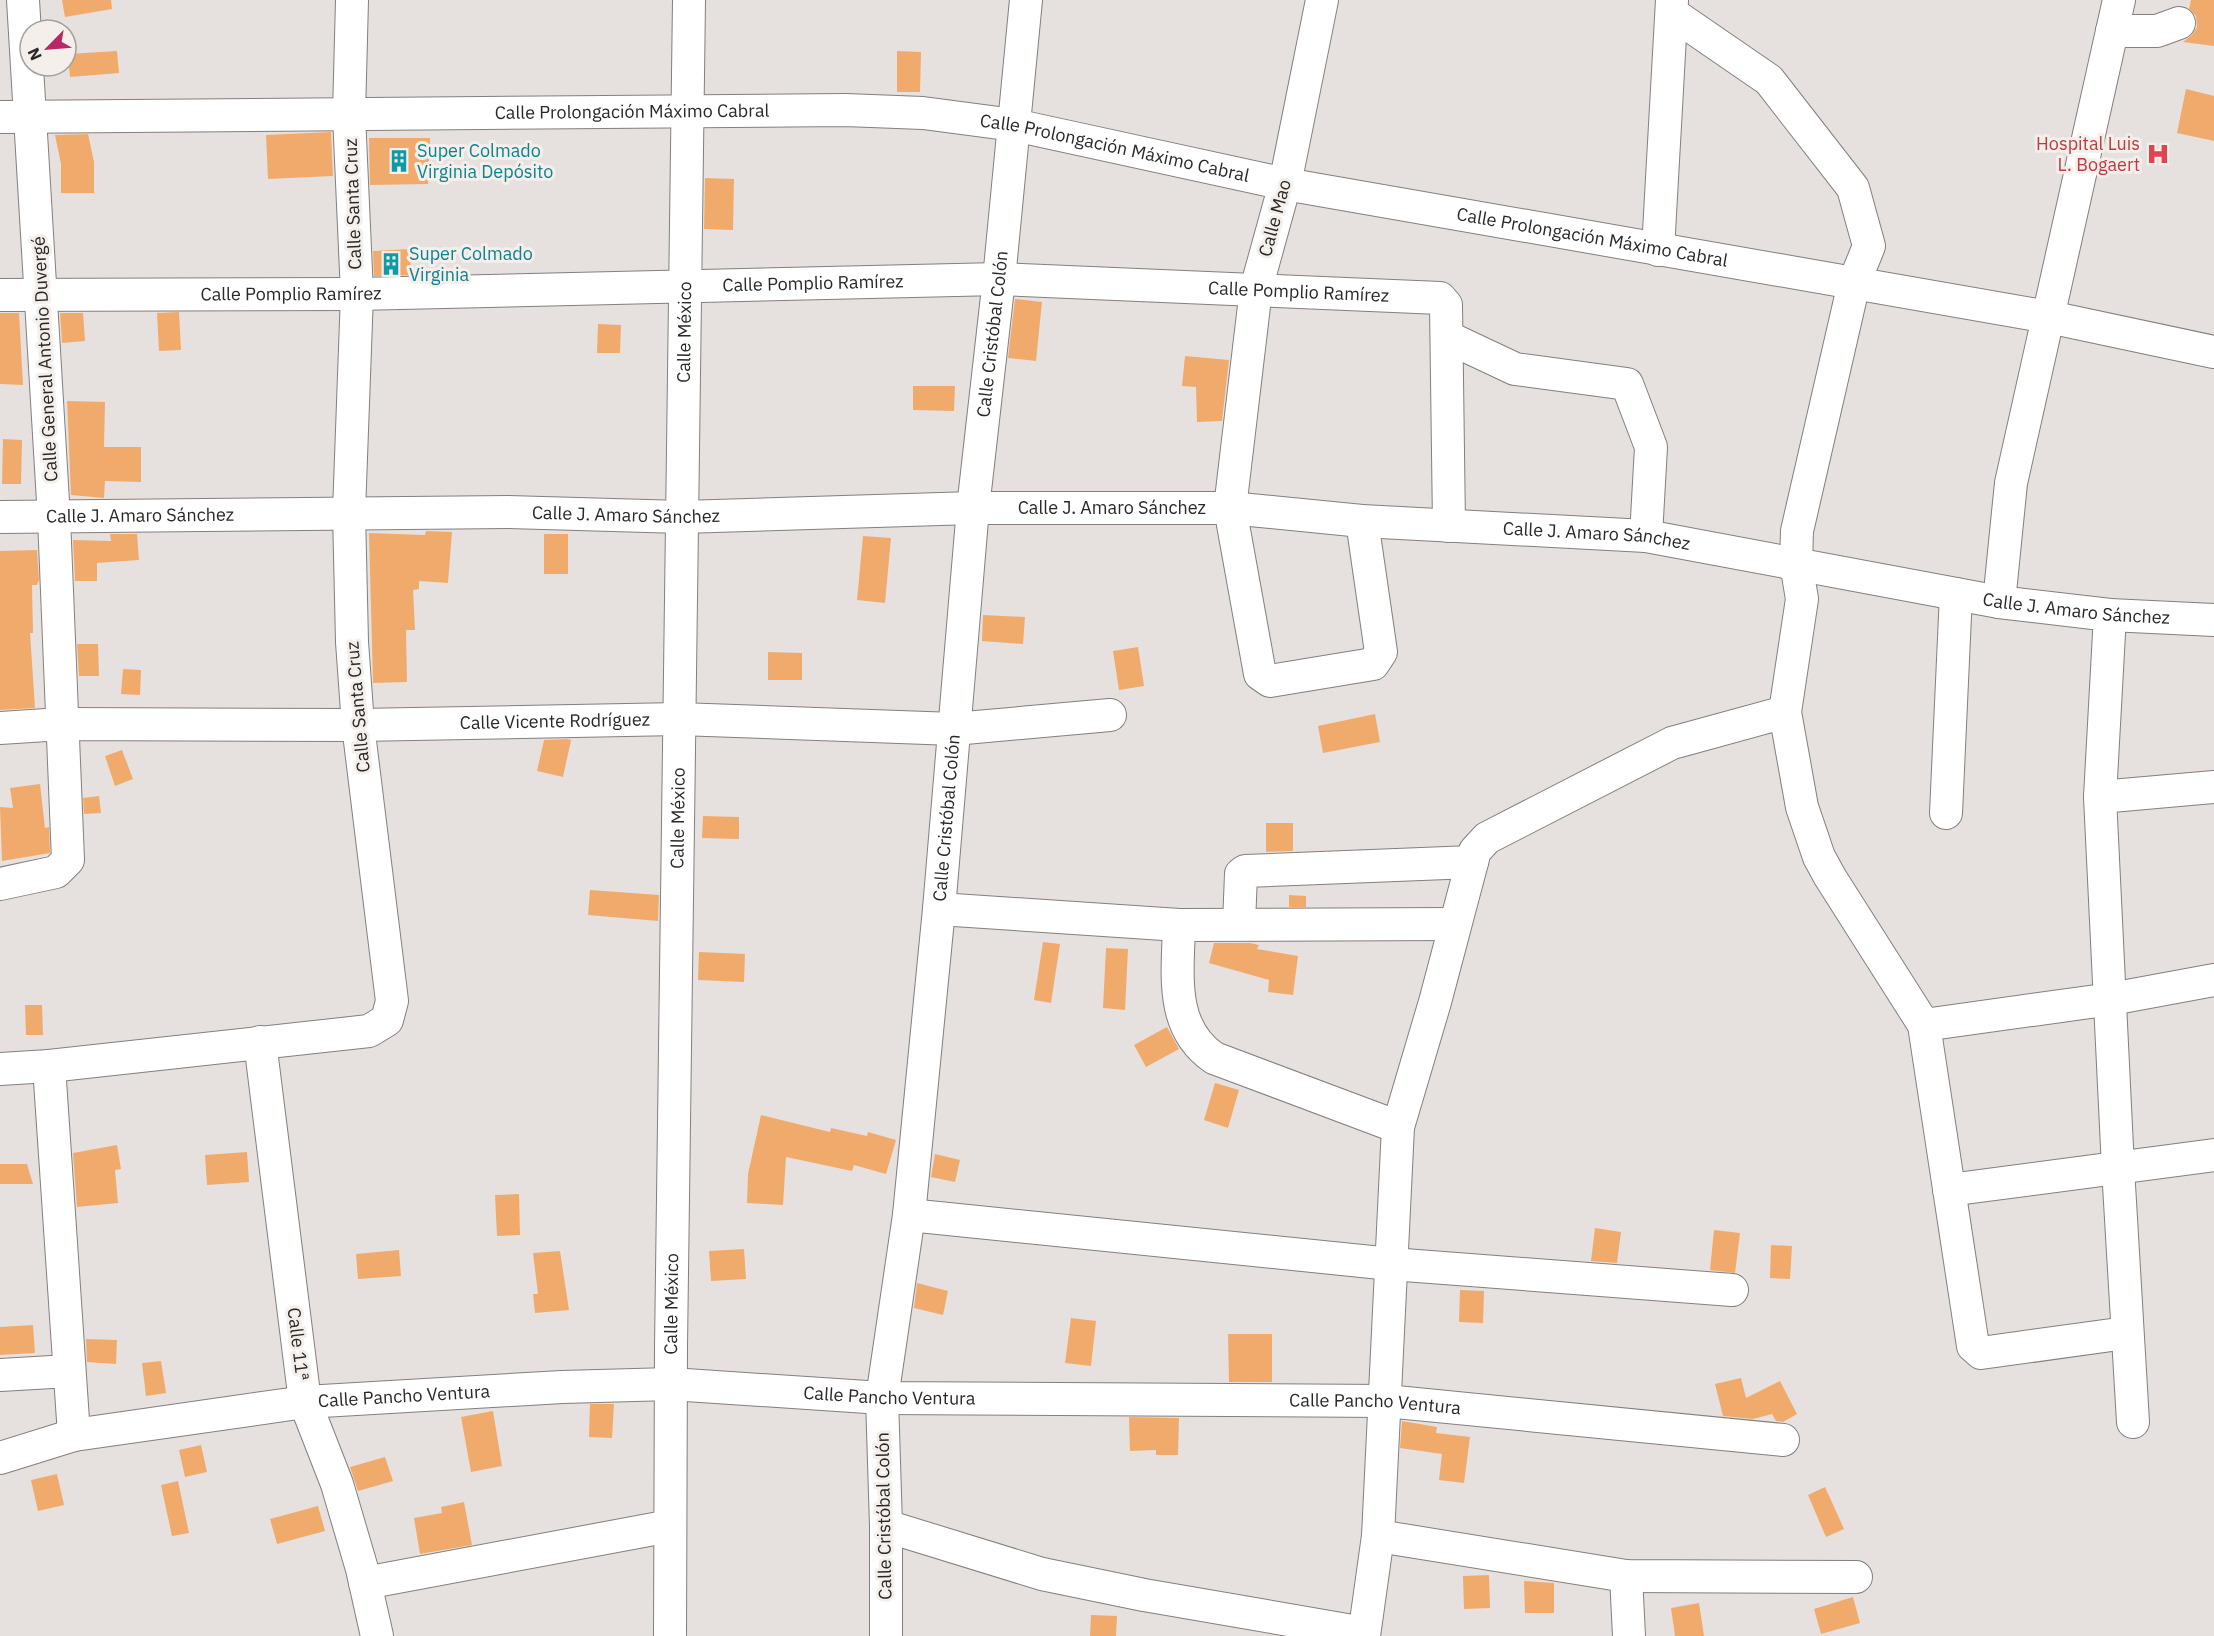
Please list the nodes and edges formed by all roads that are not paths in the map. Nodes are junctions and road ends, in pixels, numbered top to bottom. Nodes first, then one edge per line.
1 (23, 0) edge
2 (352, 0) edge
3 (689, 0) edge
4 (1026, 0) edge
5 (1322, 0) edge
6 (2119, 0) edge
7 (1673, 7) edge
8 (2179, 23) dead end
9 (2112, 31) junction
10 (687, 113) junction
11 (349, 115) junction
12 (15, 117) edge
13 (1014, 125) junction
14 (1285, 184) junction
15 (1658, 250) junction
16 (999, 279) junction
17 (1854, 283) junction
18 (684, 286) junction
19 (1256, 289) junction
20 (41, 294) junction
21 (357, 294) junction
22 (0, 295) edge
23 (2049, 317) junction
24 (1447, 337) junction
25 (2214, 352) edge
26 (973, 508) junction
27 (1230, 508) junction
28 (349, 512) junction
29 (682, 517) junction
30 (0, 518) edge
31 (54, 518) junction
32 (1362, 522) junction
33 (1449, 526) junction
34 (1646, 536) junction
35 (1796, 563) junction
36 (1956, 594) junction
37 (1999, 602) junction
38 (2110, 615) junction
39 (2214, 620) edge
40 (1785, 712) junction
41 (1110, 715) dead end
42 (679, 719) junction
43 (62, 724) junction
44 (357, 725) junction
45 (0, 729) edge
46 (954, 729) junction
47 (2214, 787) edge
48 (2100, 797) junction
49 (1946, 813) dead end
50 (1472, 862) junction
51 (0, 884) edge
52 (939, 909) junction
53 (1239, 924) junction
54 (1455, 924) junction
55 (1179, 926) junction
56 (2214, 980) edge
57 (2111, 999) junction
58 (1924, 1025) junction
59 (260, 1042) junction
60 (49, 1066) junction
61 (0, 1069) edge
62 (1398, 1126) junction
63 (2214, 1155) edge
64 (2118, 1168) junction
65 (1949, 1190) junction
66 (909, 1215) junction
67 (1391, 1264) junction
68 (1732, 1290) dead end
69 (2126, 1333) junction
70 (69, 1371) junction
71 (0, 1375) edge
72 (671, 1384) junction
73 (882, 1398) junction
74 (1386, 1401) junction
75 (305, 1402) junction
76 (2133, 1422) dead end
77 (74, 1436) junction
78 (1783, 1440) dead end
79 (0, 1458) edge
80 (670, 1526) junction
81 (886, 1527) junction
82 (1378, 1536) junction
83 (1626, 1576) junction
84 (1856, 1578) dead end
85 (365, 1583) junction
86 (1364, 1635) edge
87 (377, 1636) edge
88 (670, 1636) edge
89 (886, 1636) edge
90 (1629, 1636) edge

1 - 12 street, Calle General Antonio Duvergé
2 - 11 street, Calle Santa Cruz
3 - 10 street, Calle México
4 - 13 street, Calle Cristóbal Colón
5 - 14 street, Calle Mao
6 - 9 street
7 - 15 street
7 - 17 street
8 - 9 street
9 - 23 street
10 - 11 street, Calle Prolongación Máximo Cabral
10 - 13 street, Calle Prolongación Máximo Cabral
10 - 18 street, Calle México
11 - 12 street, Calle Prolongación Máximo Cabral
11 - 21 street, Calle Santa Cruz
12 - 20 street, Calle General Antonio Duvergé
13 - 14 street, Calle Prolongación Máximo Cabral
13 - 16 street, Calle Cristóbal Colón
14 - 15 street, Calle Prolongación Máximo Cabral
14 - 19 street, Calle Mao
15 - 17 street, Calle Prolongación Máximo Cabral
16 - 18 street, Calle Pomplio Ramírez
16 - 19 street, Calle Pomplio Ramírez
16 - 26 street, Calle Cristóbal Colón
17 - 23 street, Calle Prolongación Máximo Cabral
17 - 35 street
18 - 21 street, Calle Pomplio Ramírez
18 - 29 street, Calle México
19 - 24 street, Calle Pomplio Ramírez
19 - 27 street, Calle Mao
20 - 21 street, Calle Pomplio Ramírez
20 - 22 street, Calle Pomplio Ramírez
20 - 31 street, Calle General Antonio Duvergé
21 - 28 street, Calle Santa Cruz
23 - 25 street, Calle Prolongación Máximo Cabral
23 - 37 street
24 - 33 street
24 - 34 street
26 - 27 street, Calle J. Amaro Sánchez
26 - 29 street, Calle J. Amaro Sánchez
26 - 46 street, Calle Cristóbal Colón
27 - 32 street, Calle J. Amaro Sánchez
27 - 32 street, Calle Mao
28 - 29 street, Calle J. Amaro Sánchez
28 - 31 street, Calle J. Amaro Sánchez
28 - 44 street, Calle Santa Cruz
29 - 42 street, Calle México
30 - 31 street, Calle J. Amaro Sánchez
31 - 43 street, Calle General Antonio Duvergé
32 - 33 street, Calle J. Amaro Sánchez
33 - 34 street, Calle J. Amaro Sánchez
34 - 35 street, Calle J. Amaro Sánchez
35 - 36 street, Calle J. Amaro Sánchez
35 - 40 street
36 - 37 street, Calle J. Amaro Sánchez
36 - 49 street
37 - 38 street, Calle J. Amaro Sánchez
38 - 39 street, Calle J. Amaro Sánchez
38 - 48 street
40 - 50 street
40 - 58 street
41 - 46 street, Calle Vicente Rodríguez
42 - 44 street, Calle Vicente Rodríguez
42 - 46 street, Calle Vicente Rodríguez
42 - 72 street, Calle México
43 - 44 street, Calle Vicente Rodríguez
43 - 45 street, Calle Vicente Rodríguez
43 - 51 street, Calle General Antonio Duvergé
44 - 59 street, Calle Santa Cruz
46 - 52 street, Calle Cristóbal Colón
47 - 48 street
48 - 57 street
50 - 53 street
50 - 54 street
52 - 55 street
52 - 66 street, Calle Cristóbal Colón
53 - 54 street
53 - 55 street
54 - 62 street
55 - 62 street
56 - 57 street
57 - 58 street
57 - 64 street
58 - 65 street
59 - 60 street, Calle Santa Cruz
59 - 75 street, Calle 11ª
60 - 61 street, Calle Santa Cruz
60 - 70 street
62 - 67 street
63 - 64 street
64 - 65 street
64 - 69 street
65 - 69 street
66 - 67 street
66 - 73 street, Calle Cristóbal Colón
67 - 68 street
67 - 74 street
69 - 76 street
70 - 71 street
70 - 77 street
72 - 73 street, Calle Pancho Ventura
72 - 75 street, Calle Pancho Ventura
72 - 80 street, Calle México
73 - 74 street, Calle Pancho Ventura
73 - 81 street, Calle Cristóbal Colón
74 - 78 street, Calle Pancho Ventura
74 - 82 street
75 - 77 street, Calle Pancho Ventura
75 - 85 street, Calle 11ª
77 - 79 street, Calle Pancho Ventura
80 - 85 street
80 - 88 street, Calle México
81 - 86 street
81 - 89 street, Calle Cristóbal Colón
82 - 83 street
82 - 86 street
83 - 84 street
83 - 90 street
85 - 87 street, Calle 11ª

